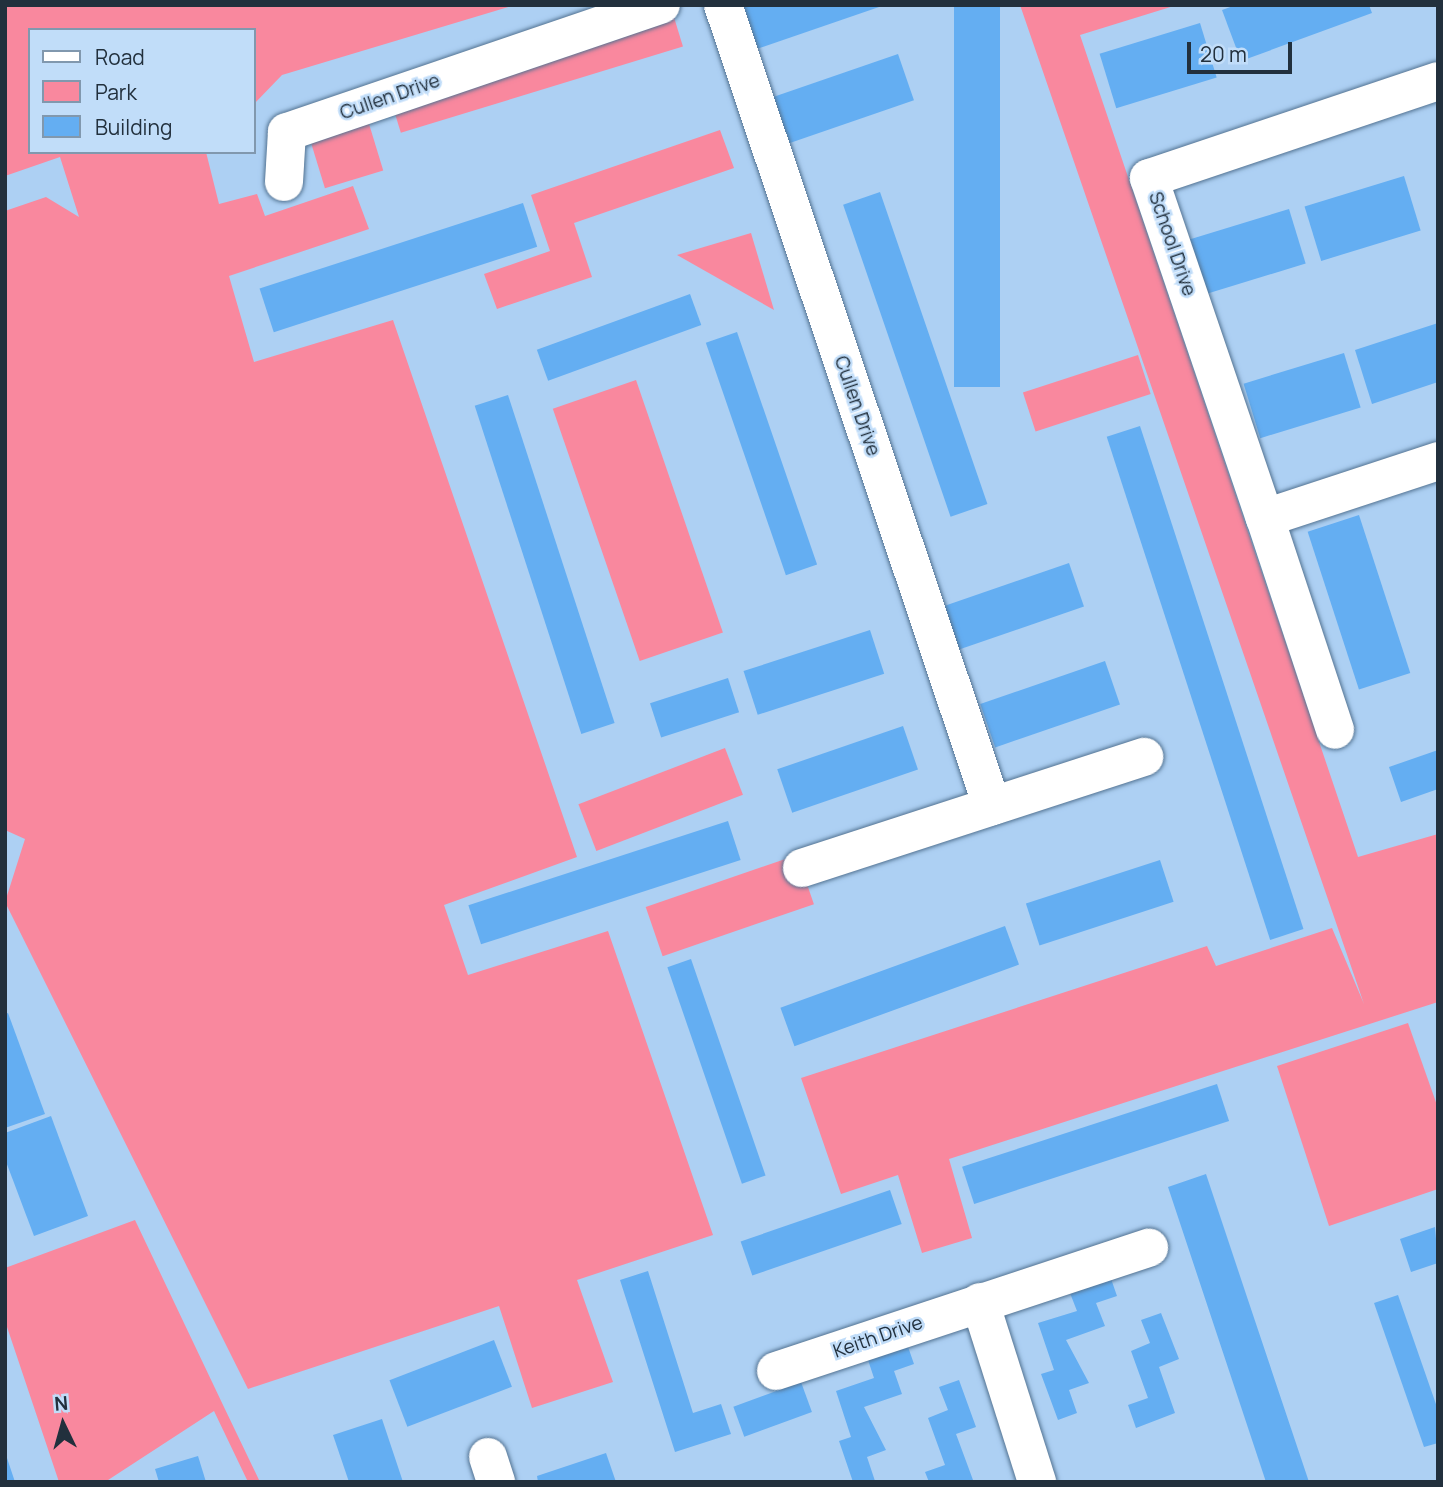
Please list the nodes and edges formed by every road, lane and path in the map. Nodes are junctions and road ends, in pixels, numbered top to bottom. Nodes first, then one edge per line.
1 (661, 5) edge
2 (723, 5) edge
3 (1438, 81) edge
4 (284, 182) dead end
5 (1438, 461) edge
6 (1265, 518) junction
7 (1335, 730) dead end
8 (1144, 757) dead end
9 (992, 806) junction
10 (802, 868) dead end
11 (1149, 1248) dead end
12 (980, 1302) junction
13 (776, 1371) dead end
14 (1037, 1482) edge

1 - 4 street, Cullen Drive
2 - 9 street, Cullen Drive
3 - 6 street, School Drive
5 - 6 street
6 - 7 street, School Drive
8 - 9 street
9 - 10 street
11 - 12 street, Keith Drive
12 - 13 street, Keith Drive
12 - 14 street

